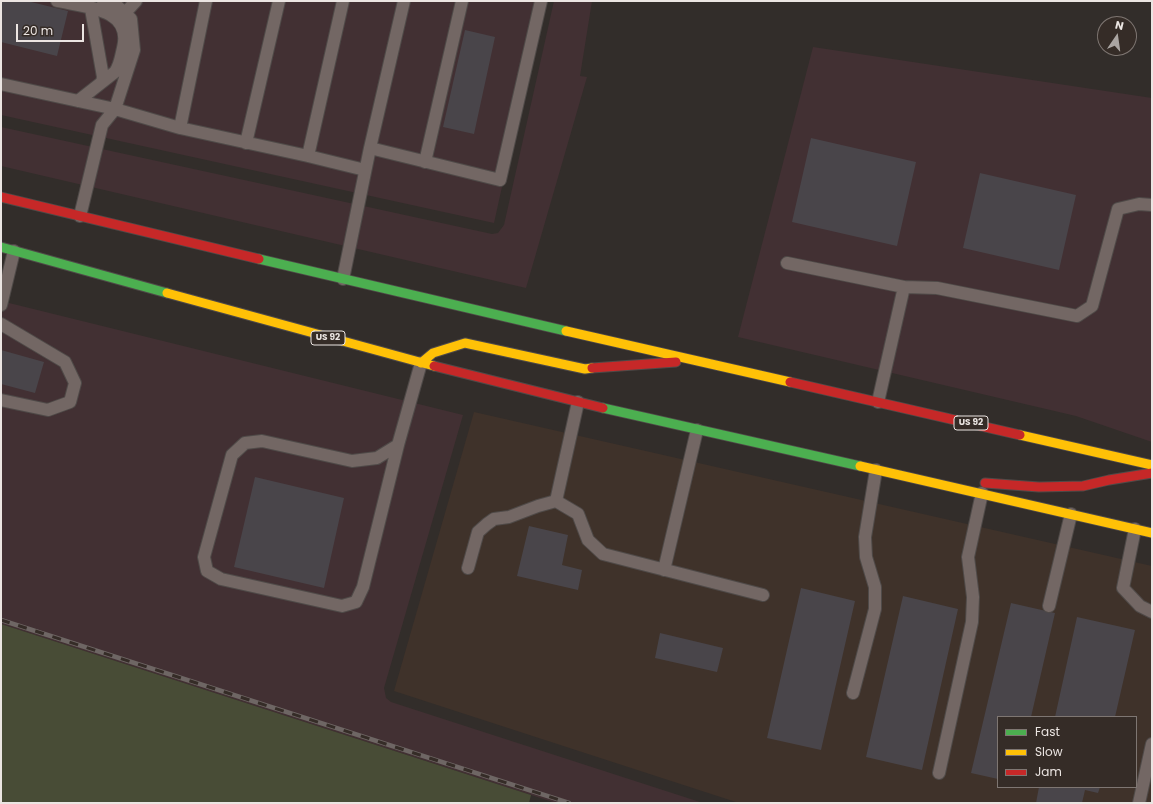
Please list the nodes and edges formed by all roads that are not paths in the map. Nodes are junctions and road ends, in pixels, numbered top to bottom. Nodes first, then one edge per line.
1 (57, 1) edge
2 (103, 1) edge
3 (136, 1) edge
4 (206, 1) edge
5 (279, 1) edge
6 (343, 1) edge
7 (404, 1) edge
8 (462, 1) edge
9 (541, 1) edge
10 (91, 9) junction
11 (125, 13) junction
12 (102, 82) junction
13 (1, 84) edge
14 (78, 101) junction
15 (115, 109) junction
16 (180, 128) junction
17 (246, 142) junction
18 (370, 148) junction
19 (308, 156) junction
20 (425, 162) junction
21 (365, 170) junction
22 (1, 197) edge
23 (1152, 205) edge
24 (80, 216) junction
25 (1, 247) edge
26 (14, 251) junction
27 (787, 263) dead end
28 (343, 279) junction
29 (904, 287) junction
30 (1, 305) edge
31 (1, 324) edge
32 (698, 360) junction
33 (421, 363) junction
34 (1, 400) edge
35 (578, 402) junction
36 (878, 402) junction
37 (696, 430) junction
38 (398, 445) junction
39 (1152, 465) edge
40 (876, 470) junction
41 (1152, 473) edge
42 (918, 478) junction
43 (977, 486) junction
44 (556, 501) junction
45 (1071, 514) junction
46 (1135, 529) junction
47 (1152, 533) edge
48 (468, 568) dead end
49 (664, 570) junction
50 (763, 595) dead end
51 (1049, 606) dead end
52 (1152, 612) edge
53 (853, 693) dead end
54 (1152, 744) edge
55 (939, 772) dead end
56 (1139, 803) edge

1 - 10 lane
2 - 11 lane
3 - 11 lane
4 - 16 lane
5 - 17 lane
6 - 19 lane
7 - 18 lane
8 - 20 lane
9 - 20 lane
10 - 12 lane
10 - 12 lane
11 - 15 lane
12 - 14 lane
13 - 14 lane
14 - 15 lane
15 - 16 lane
15 - 24 lane
16 - 17 lane
17 - 19 lane
18 - 20 lane
18 - 21 lane
19 - 21 lane
21 - 28 lane
22 - 24 main road, US 92
23 - 29 lane
24 - 28 main road, US 92
25 - 26 main road, US 92
26 - 30 lane
26 - 33 main road, US 92
27 - 29 lane
28 - 32 main road, US 92
29 - 36 lane
31 - 34 lane
32 - 33 main road
32 - 36 main road, US 92
33 - 35 main road, US 92
33 - 38 lane
35 - 37 main road, US 92
35 - 44 lane
36 - 39 main road, US 92
37 - 40 main road, US 92
37 - 49 lane
38 - 38 lane
40 - 42 main road, US 92
40 - 53 lane
41 - 43 main road
42 - 43 main road, US 92
42 - 43 main road
43 - 45 main road, US 92
43 - 55 lane
44 - 48 lane
44 - 49 lane
45 - 46 main road, US 92
45 - 51 lane
46 - 47 main road, US 92
46 - 52 lane
49 - 50 lane
54 - 56 lane

